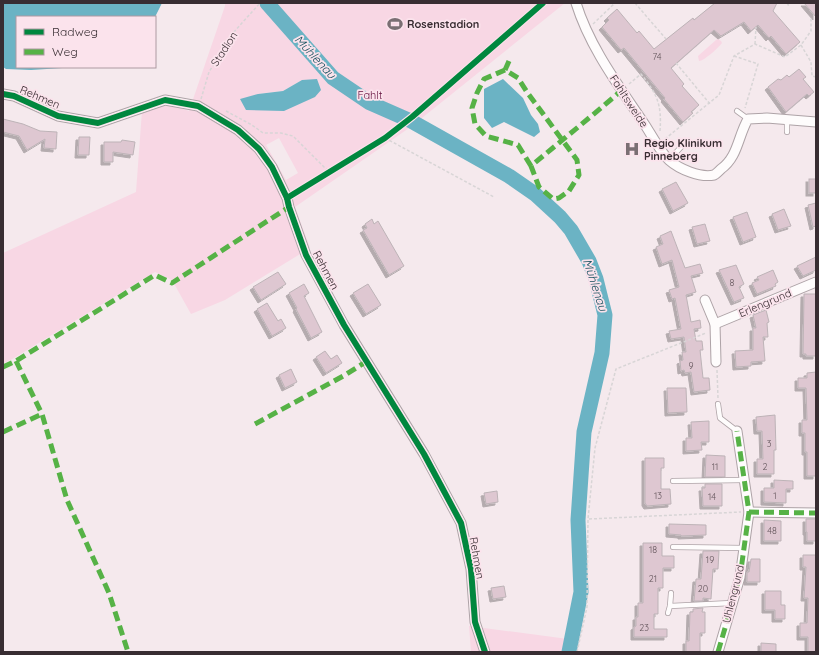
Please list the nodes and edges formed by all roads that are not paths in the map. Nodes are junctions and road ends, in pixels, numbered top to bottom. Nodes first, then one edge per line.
1 (576, 3) edge
2 (3, 94) edge
3 (737, 111) dead end
4 (745, 117) junction
5 (787, 120) junction
6 (816, 122) edge
7 (787, 132) dead end
8 (682, 146) dead end
9 (669, 160) junction
10 (816, 282) edge
11 (705, 300) dead end
12 (715, 326) junction
13 (716, 362) road end
14 (718, 404) road end
15 (737, 431) joint
16 (744, 480) junction
17 (673, 481) dead end
18 (748, 512) junction
19 (816, 513) edge
20 (673, 547) dead end
21 (744, 548) junction
22 (671, 593) dead end
23 (732, 603) junction
24 (670, 606) junction
25 (668, 613) dead end
26 (485, 652) edge
27 (718, 652) edge

1 - 9 street, Fahltsweide
2 - 26 street, Rehmen
3 - 4 lane
4 - 5 street
4 - 9 street, Fahltsweide
5 - 6 street
5 - 7 lane
8 - 9 lane
10 - 12 street, Erlengrund
11 - 12 street
12 - 13 street
14 - 15 lane
15 - 16 street, Uhlengrund
16 - 17 lane
16 - 18 street, Uhlengrund
18 - 19 street
18 - 21 street, Uhlengrund
20 - 21 lane
21 - 23 street, Uhlengrund
22 - 24 lane
23 - 24 lane
23 - 27 street, Uhlengrund
24 - 25 lane

